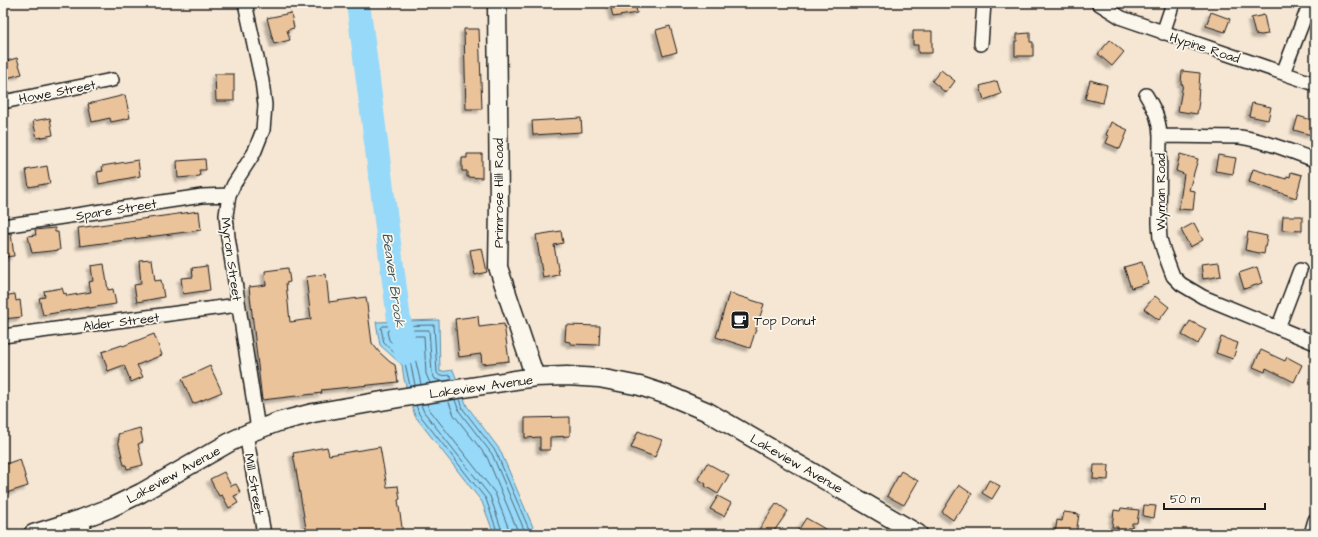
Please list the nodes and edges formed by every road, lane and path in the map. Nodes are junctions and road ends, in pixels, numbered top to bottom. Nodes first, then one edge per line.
1 (245, 3) edge
2 (497, 3) edge
3 (984, 3) edge
4 (1098, 3) edge
5 (1173, 3) edge
6 (1310, 3) edge
7 (1164, 33) junction
8 (981, 44) dead end
9 (1283, 73) junction
10 (112, 80) dead end
11 (1315, 84) edge
12 (1146, 95) dead end
13 (3, 102) edge
14 (1160, 136) junction
15 (1315, 160) edge
16 (229, 195) junction
17 (3, 226) edge
18 (1300, 270) dead end
19 (238, 305) junction
20 (1278, 328) junction
21 (3, 336) edge
22 (1315, 343) edge
23 (535, 377) junction
24 (252, 431) junction
25 (1315, 520) edge
26 (84, 527) edge
27 (33, 534) edge
28 (264, 534) edge
29 (918, 534) edge
30 (1311, 534) edge

1 - 16 street, Myron Street
2 - 23 main road, Primrose Hill Road
3 - 8 street
4 - 7 street, Hypine Road
5 - 7 street
6 - 9 street
7 - 9 street, Hypine Road
9 - 11 street, Hypine Road
10 - 13 street, Howe Street
12 - 14 street, Wyman Road
14 - 15 street
14 - 20 street, Wyman Road
16 - 17 street, Spare Street
16 - 19 street, Myron Street
18 - 20 street
19 - 21 street, Alder Street
19 - 24 street, Myron Street
20 - 22 street, Wyman Road
23 - 24 main road, Lakeview Avenue
23 - 29 main road, Lakeview Avenue
24 - 26 main road, Lakeview Avenue
24 - 28 street, Mill Street
25 - 30 street
26 - 27 main road, Lakeview Avenue

